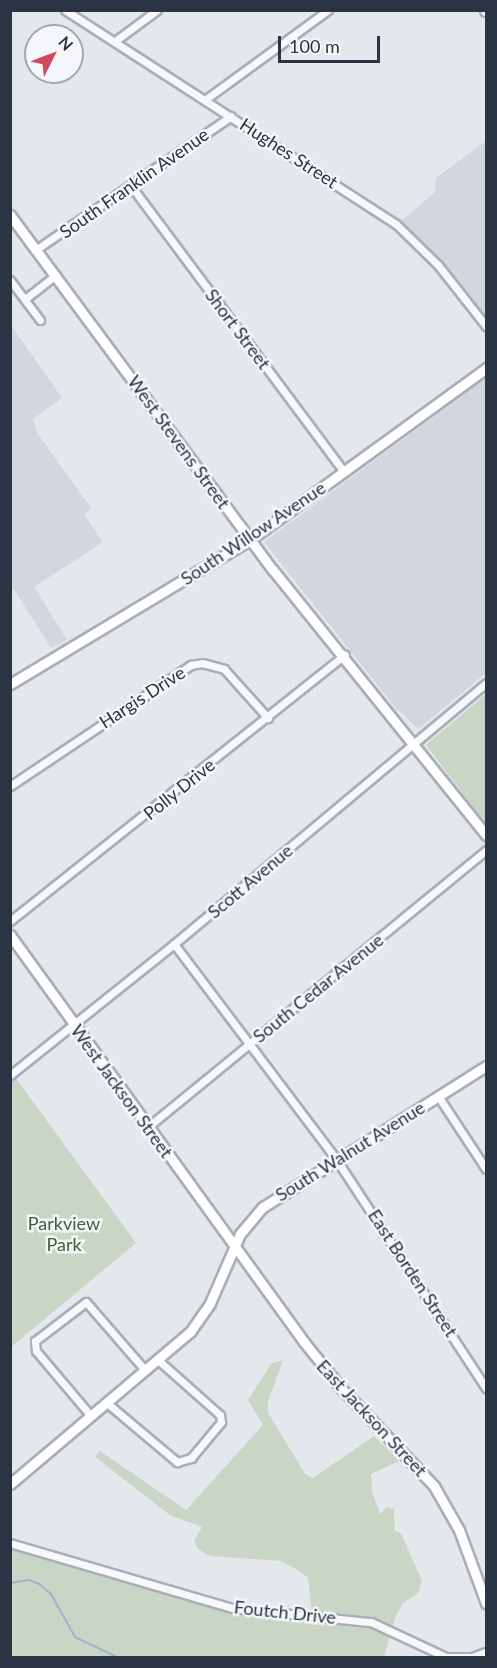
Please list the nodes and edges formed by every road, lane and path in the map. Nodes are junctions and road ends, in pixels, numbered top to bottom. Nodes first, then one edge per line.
1 (65, 10) edge
2 (156, 10) edge
3 (328, 10) edge
4 (115, 41) junction
5 (206, 99) junction
6 (231, 116) junction
7 (131, 186) junction
8 (10, 215) edge
9 (37, 249) junction
10 (56, 275) junction
11 (10, 280) edge
12 (25, 299) junction
13 (40, 320) dead end
14 (486, 326) edge
15 (486, 368) edge
16 (344, 472) junction
17 (251, 539) junction
18 (345, 655) junction
19 (486, 683) edge
20 (10, 684) edge
21 (268, 718) junction
22 (416, 743) junction
23 (10, 786) edge
24 (486, 835) edge
25 (486, 850) edge
26 (10, 921) edge
27 (10, 936) edge
28 (174, 944) junction
29 (73, 1024) junction
30 (251, 1043) junction
31 (486, 1066) edge
32 (10, 1074) edge
33 (438, 1096) junction
34 (149, 1126) junction
35 (336, 1159) junction
36 (486, 1168) edge
37 (234, 1247) junction
38 (158, 1360) junction
39 (145, 1370) junction
40 (486, 1388) edge
41 (106, 1403) junction
42 (91, 1416) junction
43 (10, 1484) edge
44 (10, 1543) edge
45 (486, 1603) edge
46 (486, 1652) edge

1 - 4 street, Hughes Street
2 - 4 street
3 - 5 street, South Franklin Avenue
4 - 5 street, Hughes Street
5 - 6 street, Hughes Street
6 - 7 street, South Franklin Avenue
6 - 14 street, Hughes Street
7 - 9 street, South Franklin Avenue
7 - 16 street, Short Street
8 - 9 street, West Stevens Street
9 - 10 street, West Stevens Street
10 - 12 street
10 - 17 street, West Stevens Street
11 - 12 street
12 - 13 street
15 - 16 street, South Willow Avenue
16 - 17 street, South Willow Avenue
17 - 18 street, West Stevens Street
17 - 20 street, South Willow Avenue
18 - 21 street, Polly Drive
18 - 22 street, West Stevens Street
19 - 22 street, Scott Avenue
21 - 23 street, Hargis Drive
21 - 26 street, Polly Drive
22 - 24 street, West Stevens Street
22 - 28 street, Scott Avenue
25 - 30 street, South Cedar Avenue
27 - 29 street, West Jackson Street
28 - 29 street, Scott Avenue
28 - 30 street, East Borden Street
29 - 32 street, Scott Avenue
29 - 34 street, West Jackson Street
30 - 34 street, South Cedar Avenue
30 - 35 street, East Borden Street
31 - 33 street, South Walnut Avenue
33 - 35 street, South Walnut Avenue
33 - 36 street
34 - 37 street, West Jackson Street
35 - 37 street, South Walnut Avenue
35 - 40 street, East Borden Street
37 - 38 street, South Walnut Avenue
37 - 45 street, East Jackson Street
38 - 39 street, South Walnut Avenue
38 - 41 street
39 - 41 street, South Walnut Avenue
39 - 42 street
41 - 42 street, South Walnut Avenue
42 - 43 street, South Walnut Avenue
44 - 46 street, Foutch Drive

